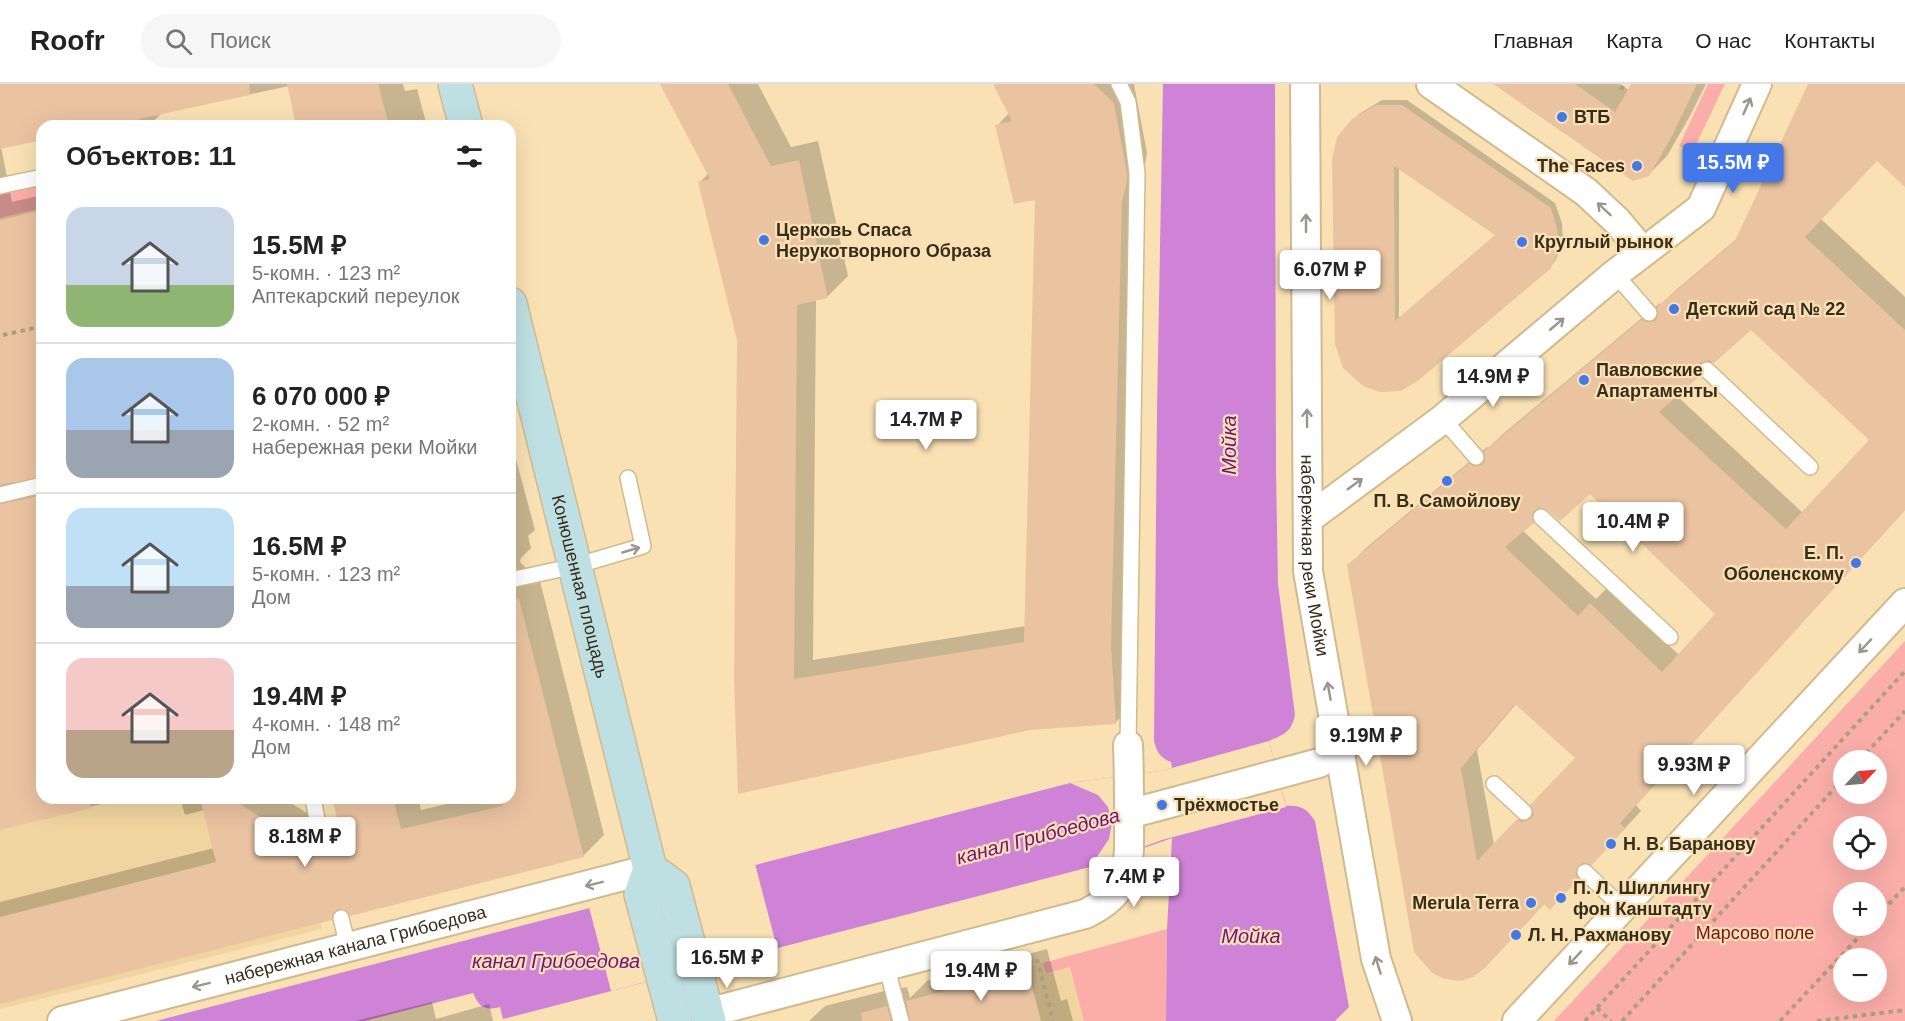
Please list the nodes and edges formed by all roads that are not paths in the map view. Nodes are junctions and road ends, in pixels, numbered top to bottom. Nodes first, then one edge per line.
1 (455, 84) edge
2 (1119, 84) edge
3 (1305, 84) edge
4 (1431, 84) edge
5 (1757, 84) edge
6 (464, 120) edge
7 (36, 178) edge
8 (0, 186) edge
9 (1643, 252) junction
10 (1615, 274) junction
11 (1649, 313) dead end
12 (516, 328) edge
13 (1707, 370) dead end
14 (1443, 419) junction
15 (1476, 457) dead end
16 (1810, 467) dead end
17 (628, 478) dead end
18 (36, 486) edge
19 (0, 495) edge
20 (1541, 517) dead end
21 (1308, 519) junction
22 (575, 566) junction
23 (516, 579) edge
24 (1905, 603) edge
25 (1670, 637) dead end
26 (1128, 745) joint
27 (1319, 763) dead end
28 (1494, 784) dead end
29 (314, 804) edge
30 (1524, 812) dead end
31 (1129, 814) junction
32 (320, 836) dead end
33 (1585, 872) dead end
34 (654, 883) junction
35 (1622, 908) junction
36 (341, 918) dead end
37 (348, 947) junction
38 (886, 965) junction
39 (708, 1017) edge
40 (62, 1021) edge
41 (675, 1021) edge
42 (901, 1021) edge
43 (1397, 1021) edge
44 (1517, 1021) edge

1 - 6 main road
2 - 26 lane
21 -> 3 street, набережная реки Мойки
9 -> 4 street
9 -> 5 street
7 - 8 lane
9 - 10 street
10 - 11 lane
14 -> 10 street
12 - 22 main road, Конюшенная площадь
13 - 16 lane
14 - 15 lane
21 -> 14 street
22 -> 17 lane
18 - 19 lane
20 - 25 lane
43 -> 21 street, набережная реки Мойки
22 - 23 lane
22 - 34 main road, Конюшенная площадь
24 -> 35 street
26 - 31 street
27 - 31 street
28 - 30 lane
29 - 32 lane
31 - 38 street
33 - 35 lane
34 -> 37 street, набережная канала Грибоедова
34 - 39 main road
34 - 41 main road
35 -> 44 street
36 - 37 lane
37 -> 40 street, набережная канала Грибоедова
38 - 39 street
38 - 42 lane

